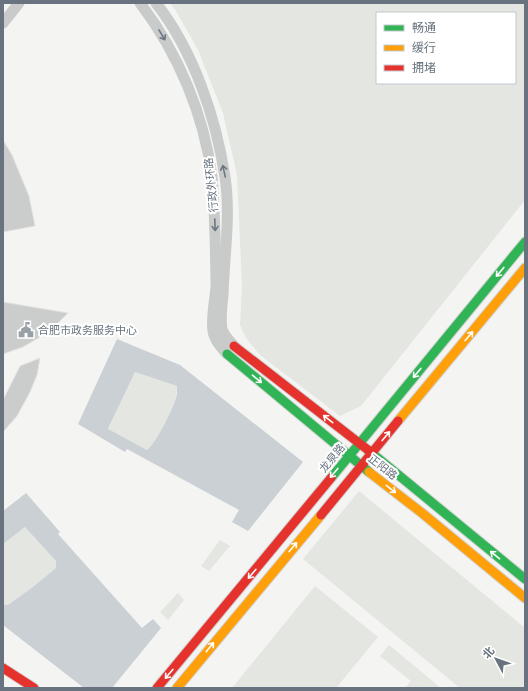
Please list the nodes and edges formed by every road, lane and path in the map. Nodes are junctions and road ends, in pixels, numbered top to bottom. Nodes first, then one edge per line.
1 (19, 3) edge
2 (140, 3) edge
3 (156, 3) edge
4 (3, 23) edge
5 (525, 242) edge
6 (525, 268) edge
7 (231, 350) junction
8 (359, 443) junction
9 (371, 453) junction
10 (349, 456) junction
11 (360, 465) junction
12 (525, 579) edge
13 (525, 598) edge
14 (3, 668) edge
15 (34, 688) edge
16 (157, 688) edge
17 (177, 688) edge

1 - 4 street
2 -> 7 street, 行政外环路
7 -> 3 street, 行政外环路
5 -> 8 street, 龙泉路
9 -> 6 street
8 -> 7 street, 正阳路
7 -> 10 street, 正阳路
8 - 9 street, 正阳路
8 - 10 street, 龙泉路
9 - 11 street
12 -> 9 street, 正阳路
10 - 11 street, 正阳路
10 -> 16 street, 龙泉路
11 -> 13 street, 正阳路
17 -> 11 street
14 - 15 street

